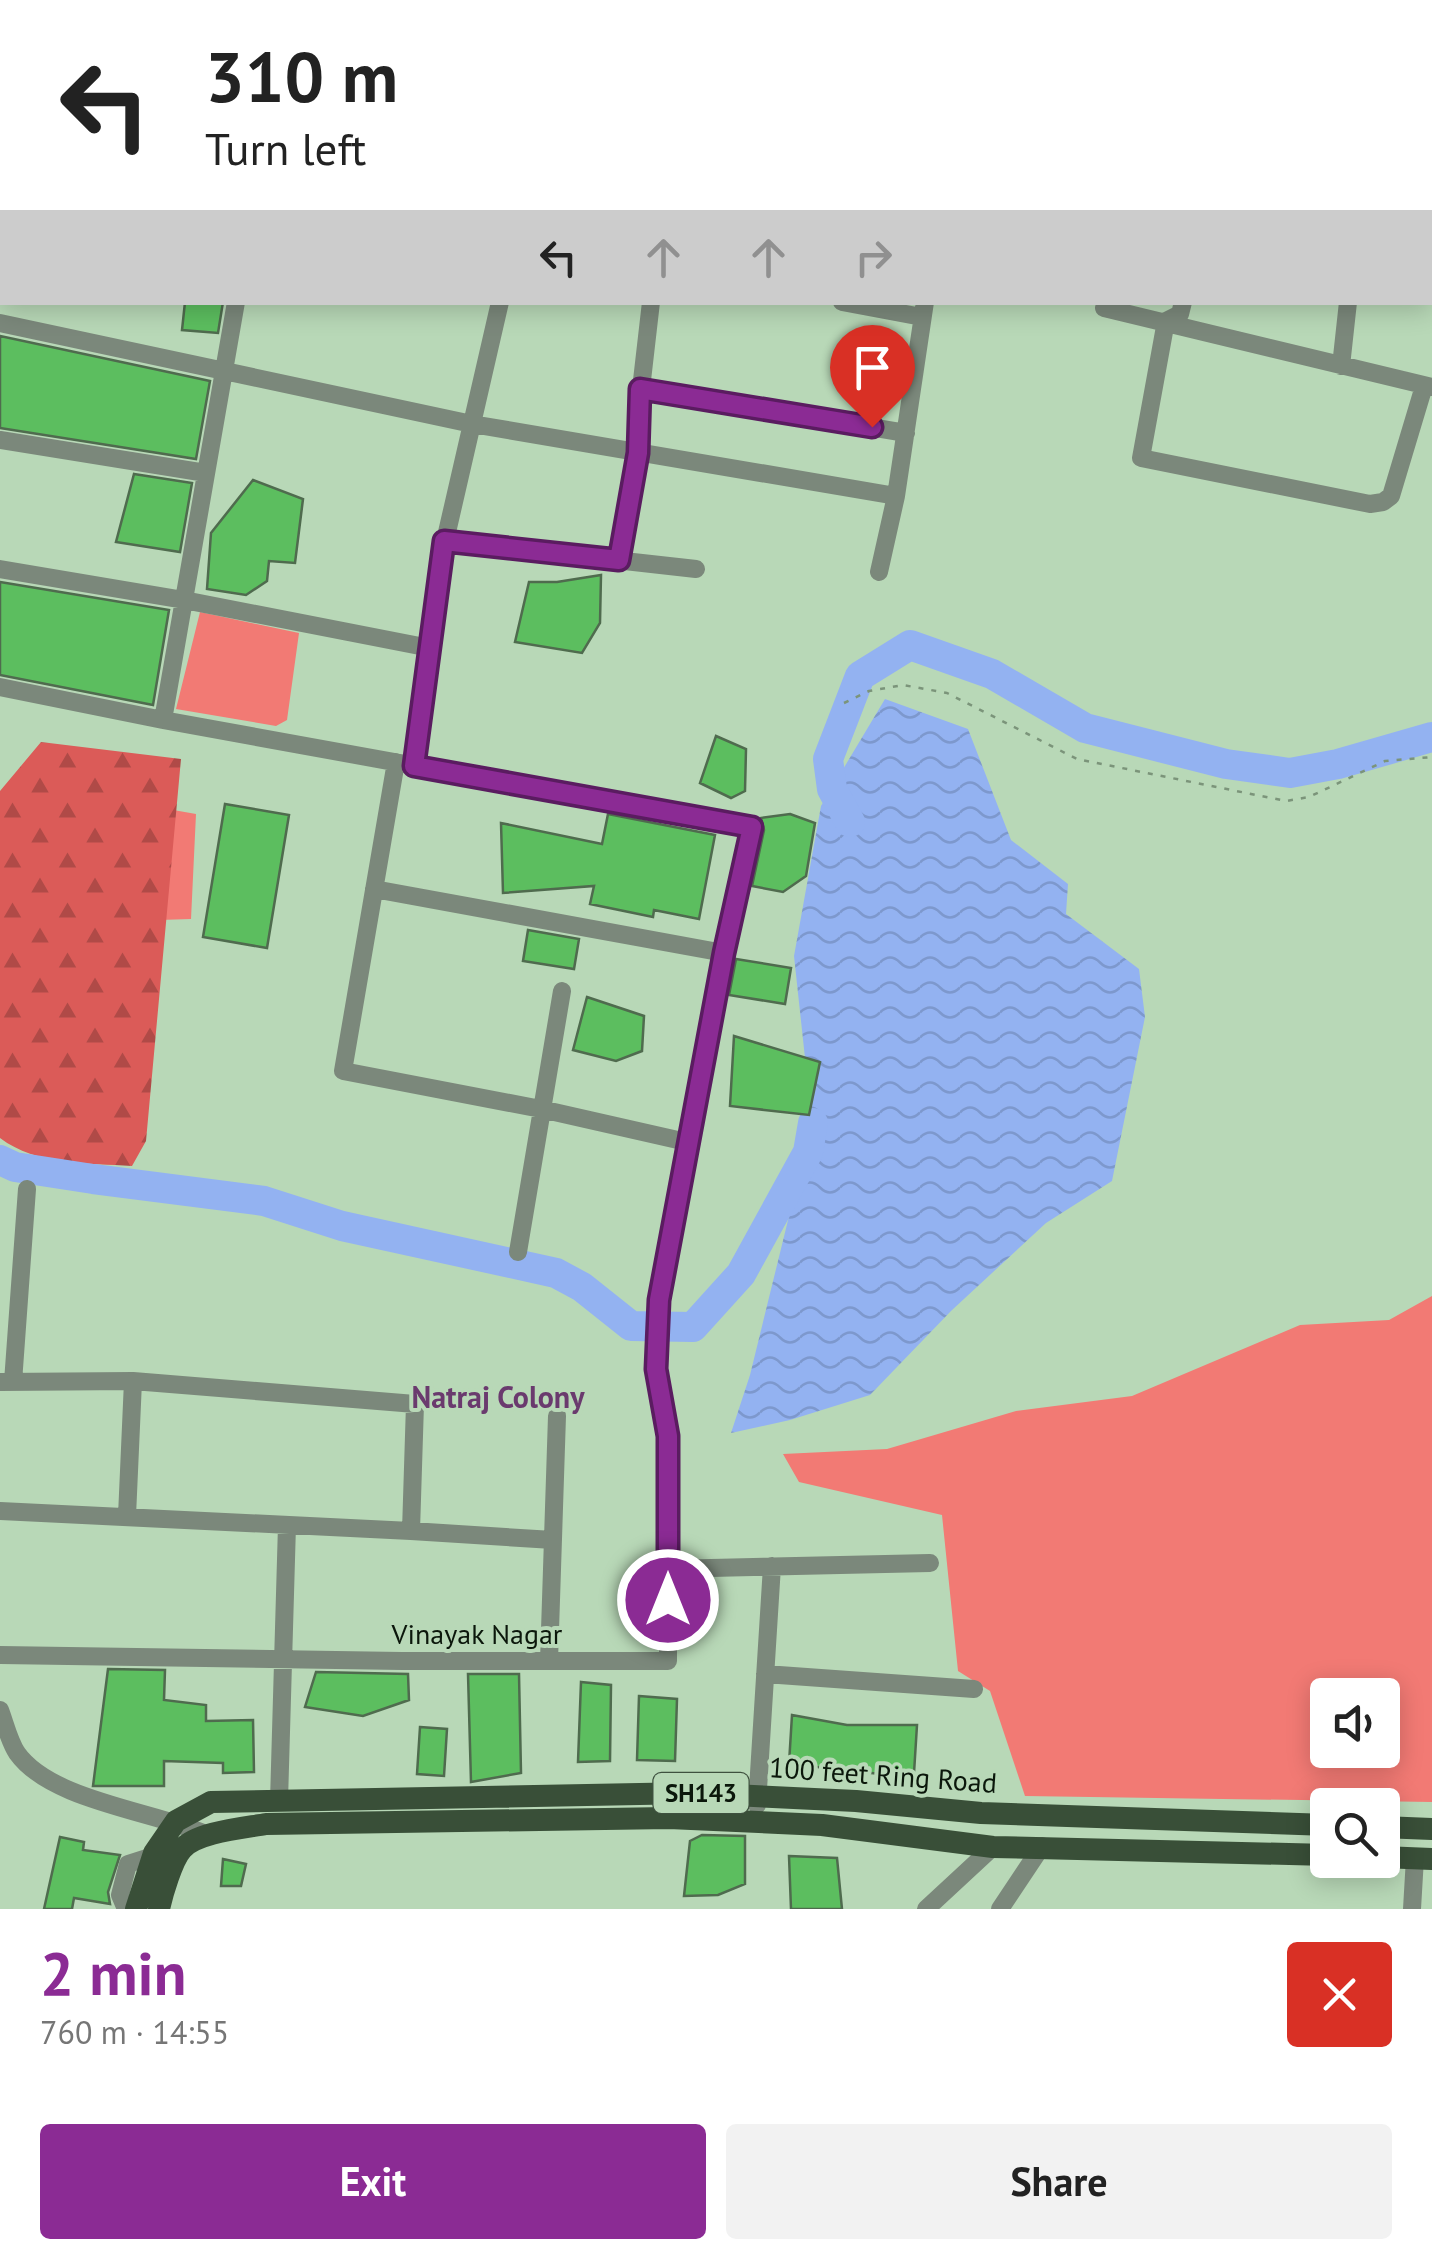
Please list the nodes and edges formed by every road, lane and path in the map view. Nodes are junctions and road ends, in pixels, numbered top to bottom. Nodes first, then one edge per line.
1 (235, 305) edge
2 (499, 305) edge
3 (651, 305) edge
4 (872, 305) edge
5 (1182, 305) edge
6 (1348, 305) edge
7 (1104, 308) dead end
8 (923, 310) edge
9 (1166, 321) junction
10 (0, 322) edge
11 (1341, 366) junction
12 (224, 372) junction
13 (1428, 387) edge
14 (640, 389) junction
15 (472, 424) junction
16 (906, 433) junction
17 (0, 440) edge
18 (638, 453) junction
19 (206, 473) junction
20 (896, 496) junction
21 (444, 541) junction
22 (619, 560) junction
23 (0, 569) edge
24 (696, 569) dead end
25 (879, 572) dead end
26 (184, 600) junction
27 (430, 648) junction
28 (0, 687) edge
29 (844, 703) dead end
30 (162, 720) junction
31 (1432, 757) edge
32 (405, 764) junction
33 (374, 890) junction
34 (724, 953) junction
35 (562, 991) dead end
36 (541, 1109) junction
37 (691, 1144) junction
38 (27, 1189) dead end
39 (518, 1252) dead end
40 (7, 1382) edge
41 (133, 1382) junction
42 (557, 1416) dead end
43 (0, 1511) edge
44 (127, 1516) junction
45 (286, 1524) junction
46 (411, 1531) junction
47 (553, 1540) junction
48 (930, 1563) dead end
49 (772, 1566) junction
50 (668, 1569) junction
51 (0, 1655) edge
52 (285, 1660) junction
53 (549, 1661) junction
54 (765, 1674) junction
55 (974, 1689) dead end
56 (0, 1710) edge
57 (8, 1753) edge
58 (757, 1796) junction
59 (280, 1801) junction
60 (176, 1821) junction
61 (756, 1822) junction
62 (1310, 1825) edge
63 (1400, 1828) edge
64 (1432, 1829) edge
65 (208, 1834) junction
66 (1042, 1846) junction
67 (992, 1847) junction
68 (1310, 1855) edge
69 (153, 1856) junction
70 (1424, 1859) edge
71 (126, 1909) edge
72 (136, 1909) edge
73 (159, 1909) edge
74 (926, 1909) edge
75 (1000, 1909) edge
76 (1412, 1909) edge

1 - 12 street
2 - 15 street
3 - 14 street
4 - 8 street
5 - 9 street
6 - 11 street
7 - 9 street
8 - 16 street
9 - 11 street
9 - 13 street
10 - 12 street
11 - 13 street
12 - 15 street
12 - 19 street
14 - 16 street
14 - 18 street
15 - 18 street
15 - 21 street
16 - 20 street
17 - 19 street
18 - 20 street
18 - 22 street
19 - 26 street
20 - 25 street
21 - 22 street
21 - 27 street
22 - 24 street
23 - 26 street
26 - 27 street
26 - 30 street
27 - 32 street
28 - 30 street
29 - 31 path
30 - 32 street
32 - 33 street
32 - 34 street
33 - 34 street
33 - 36 street
34 - 37 street
35 - 36 street
36 - 37 street
36 - 39 street
37 - 50 street
38 - 40 street
40 - 41 street
41 - 44 street
41 - 46 street
42 - 47 street
43 - 44 street
44 - 45 street
45 - 46 street
45 - 52 street
46 - 47 street
47 - 53 street
48 - 49 street
49 - 50 street
49 - 54 street
50 - 53 street, Vinayak Nagar
51 - 52 street, Vinayak Nagar
52 - 53 street, Vinayak Nagar
52 - 59 street
54 - 55 street
54 - 58 street
56 - 57 street
57 - 60 street
58 - 59 main road, 100 feet Ring Road / SH143
58 - 61 street
58 - 62 main road, 100 feet Ring Road / SH143
59 - 60 main road, 100 feet Ring Road / SH143
60 - 65 street
60 - 69 main road
61 - 65 main road, 100 feet Ring Road / SH143
61 - 67 main road, 100 feet Ring Road / SH143
63 - 64 main road
65 - 73 main road
66 - 67 main road, 100 feet Ring Road / SH143
66 - 68 main road, 100 feet Ring Road / SH143
66 - 75 street
67 - 74 street
69 - 71 street
69 - 72 main road
70 - 76 street

